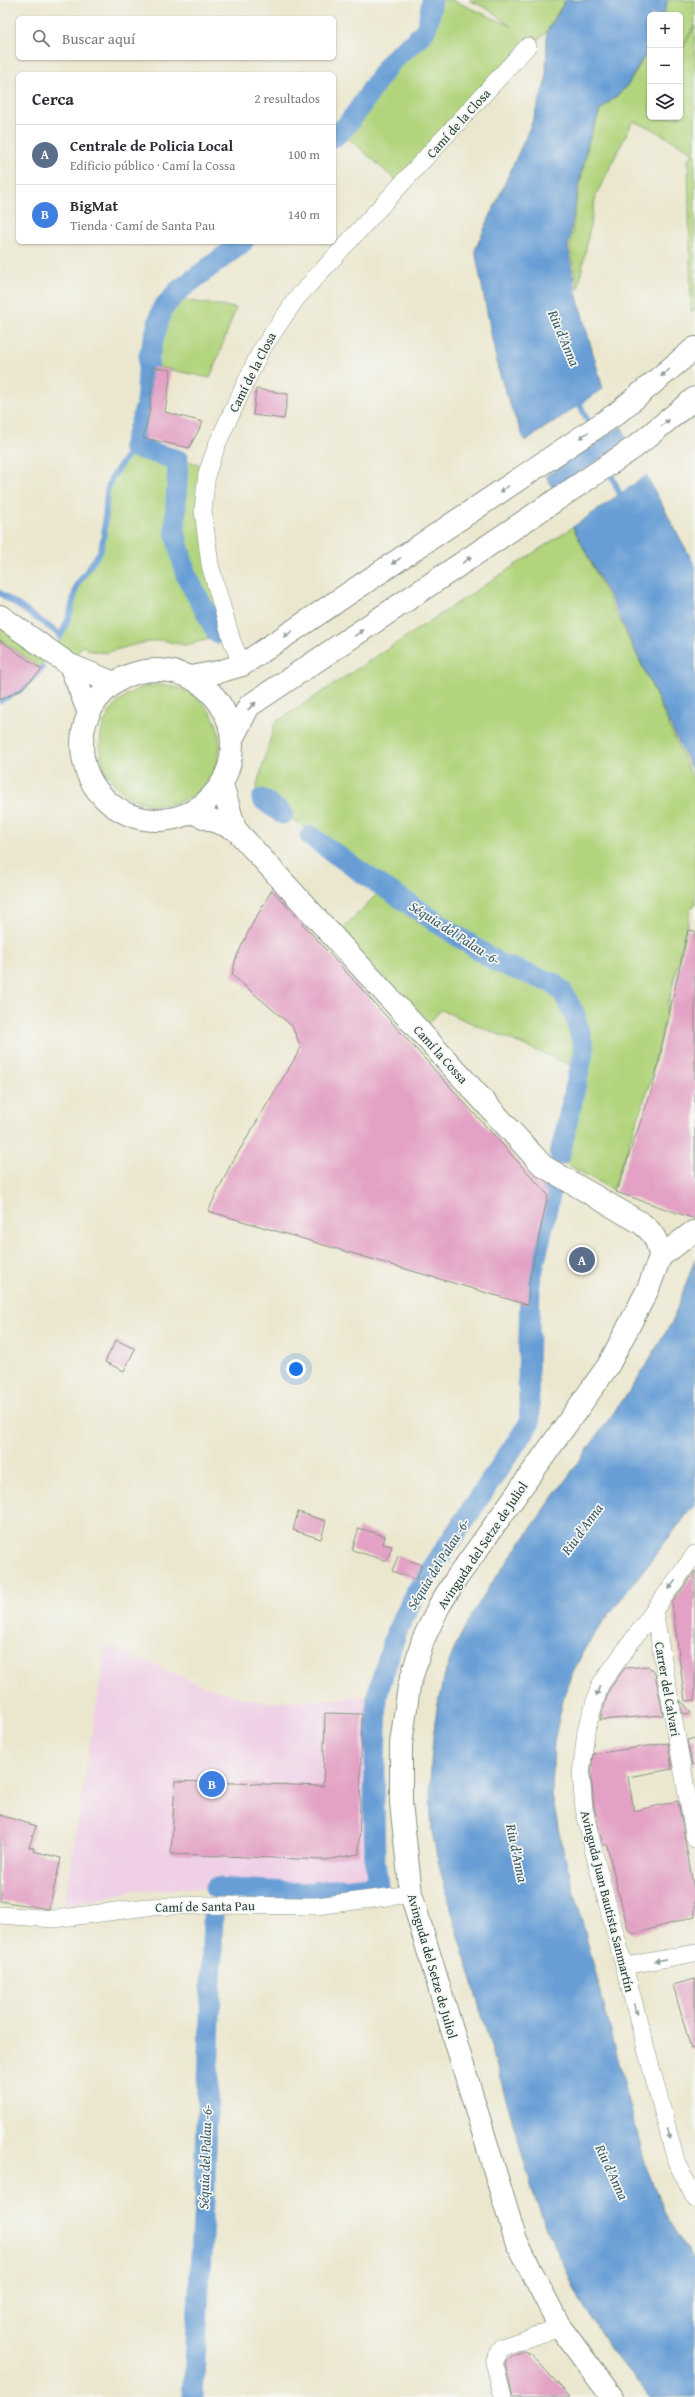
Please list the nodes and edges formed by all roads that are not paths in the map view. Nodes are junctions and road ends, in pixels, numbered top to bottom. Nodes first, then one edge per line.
1 (528, 46) dead end
2 (695, 348) edge
3 (695, 398) edge
4 (0, 616) edge
5 (70, 665) junction
6 (242, 665) junction
7 (190, 677) junction
8 (114, 683) junction
9 (89, 713) junction
10 (232, 739) junction
11 (222, 784) junction
12 (191, 812) junction
13 (235, 829) junction
14 (641, 1223) junction
15 (694, 1232) edge
16 (660, 1257) junction
17 (695, 1554) edge
18 (654, 1610) junction
19 (695, 1839) edge
20 (411, 1894) junction
21 (0, 1915) edge
22 (695, 1953) edge
23 (625, 1966) junction
24 (695, 2199) edge
25 (560, 2327) junction
26 (503, 2397) edge
27 (612, 2397) edge

1 - 6 street, Camí de la Closa
2 -> 6 main road
10 -> 3 main road
4 - 5 main road
5 - 8 main road
5 - 9 main road
6 - 7 main road
7 - 8 main road
7 - 10 main road
8 - 9 main road
9 - 12 main road
10 - 11 main road
11 - 12 main road
11 - 13 main road, Camí la Cossa
12 - 13 main road, Camí la Cossa
13 - 14 main road, Camí la Cossa
14 - 15 main road
14 - 16 main road, Camí la Cossa
15 - 16 main road
16 - 20 main road, Avinguda del Setze de Juliol
17 -> 18 street, Avinguda Juan Bautista Sanmartín
18 - 19 street, Carrer del Calvari
18 -> 23 street, Avinguda Juan Bautista Sanmartín
20 - 21 street, Camí de Santa Pau
20 - 25 main road, Avinguda del Setze de Juliol
22 -> 23 street
23 -> 24 street, Avinguda Juan Bautista Sanmartín
25 - 26 street
25 - 27 main road, Avinguda del Setze de Juliol

